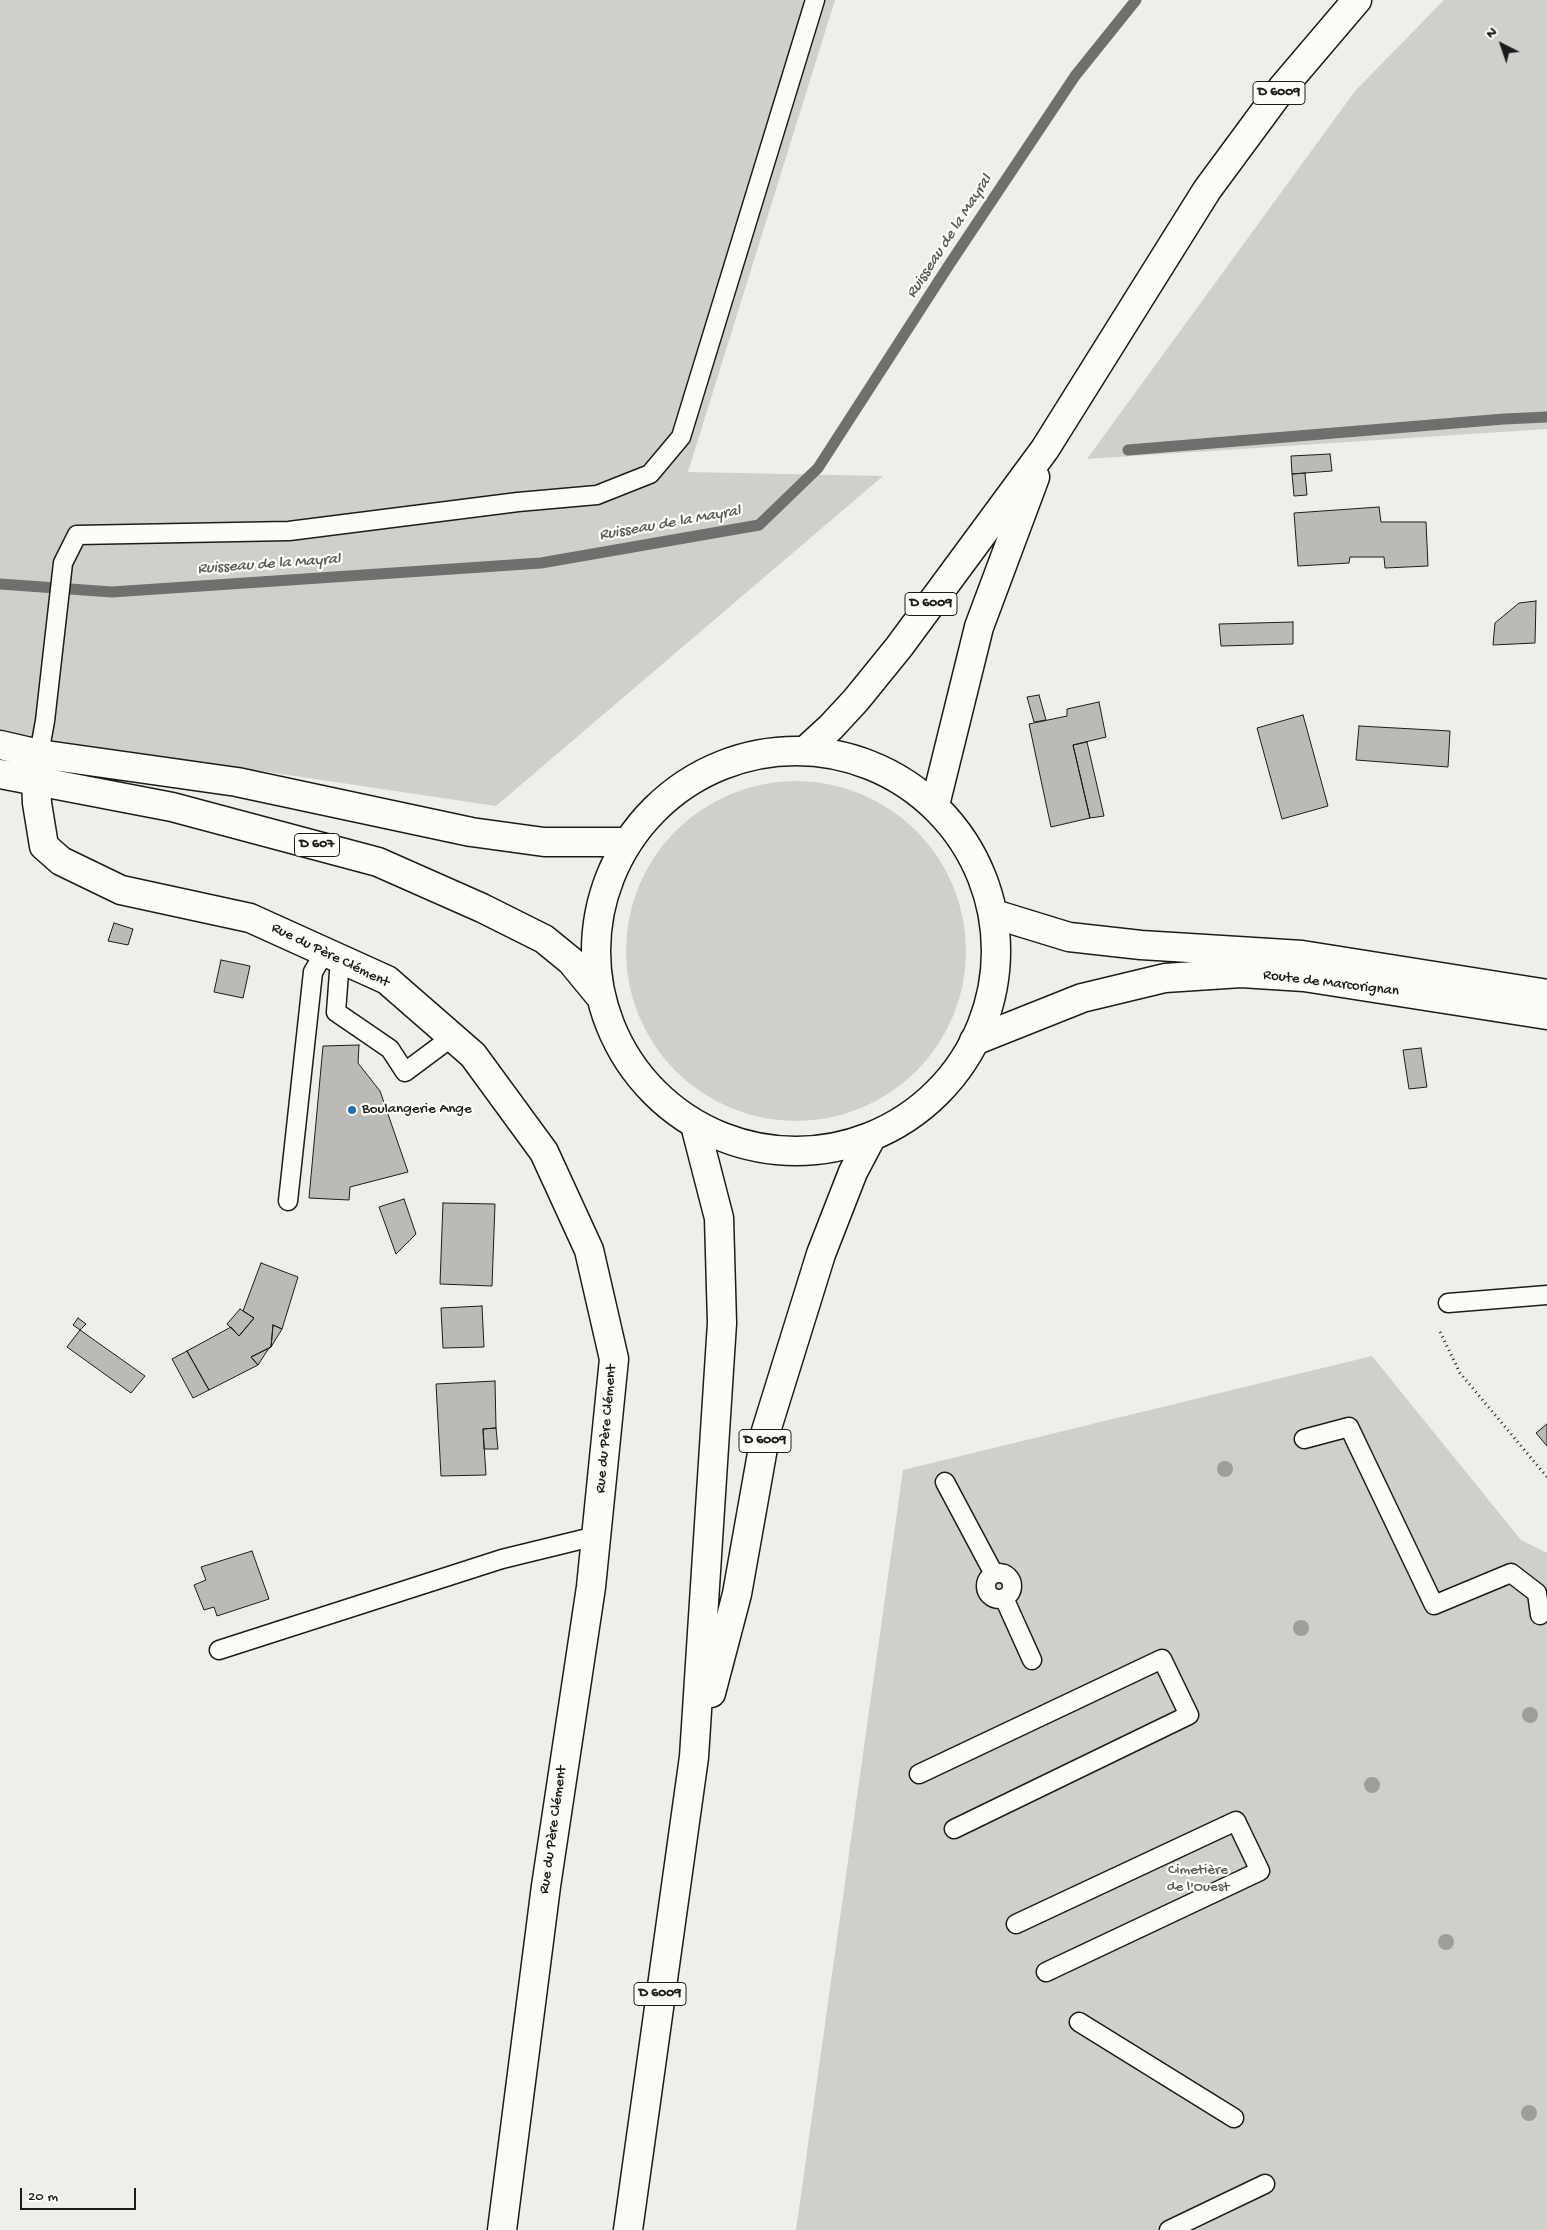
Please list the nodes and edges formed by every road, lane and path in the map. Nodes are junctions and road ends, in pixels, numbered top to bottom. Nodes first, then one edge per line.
1 (814, 0) edge
2 (1358, 0) edge
3 (1046, 449) junction
4 (0, 745) edge
5 (806, 750) junction
6 (38, 766) junction
7 (0, 774) edge
8 (934, 805) junction
9 (626, 842) junction
10 (994, 914) junction
11 (332, 955) junction
12 (1547, 994) edge
13 (599, 995) junction
14 (1547, 1015) edge
15 (452, 1037) junction
16 (974, 1042) junction
17 (695, 1125) junction
18 (872, 1136) junction
19 (288, 1201) dead end
20 (1547, 1295) edge
21 (1448, 1303) joint
22 (1304, 1439) dead end
23 (1547, 1477) edge
24 (945, 1482) dead end
25 (596, 1536) junction
26 (1540, 1615) dead end
27 (220, 1650) dead end
28 (1032, 1660) dead end
29 (694, 1757) junction
30 (918, 1774) dead end
31 (954, 1829) dead end
32 (1016, 1924) dead end
33 (1046, 1972) dead end
34 (1080, 2022) dead end
35 (1234, 2118) dead end
36 (1266, 2184) dead end
37 (502, 2230) edge
38 (628, 2230) edge
39 (1169, 2230) edge

1 - 6 lane
2 - 3 main road, D 6009
3 - 5 main road, D 6009
3 - 8 main road, D 6009
4 - 6 main road, D 607
5 - 8 main road
5 - 9 main road
6 - 7 main road, D 607
6 - 9 main road, D 607
6 - 11 main road, Rue du Père Clément
6 - 13 main road, D 607
8 - 10 main road
9 - 13 main road
10 - 12 main road, Route de Marcorignan
10 - 16 main road
11 - 15 main road, Rue du Père Clément
11 - 15 lane
11 - 19 lane
13 - 17 main road
14 - 16 main road, Route de Marcorignan
15 - 25 main road, Rue du Père Clément
16 - 18 main road
17 - 18 main road
17 - 29 main road, D 6009
18 - 29 main road, D 6009
20 - 21 lane
21 - 23 path
22 - 26 lane
24 - 28 lane
25 - 27 lane
25 - 37 main road, Rue du Père Clément
29 - 38 main road, D 6009
30 - 31 lane
32 - 33 lane
34 - 35 lane
36 - 39 lane

